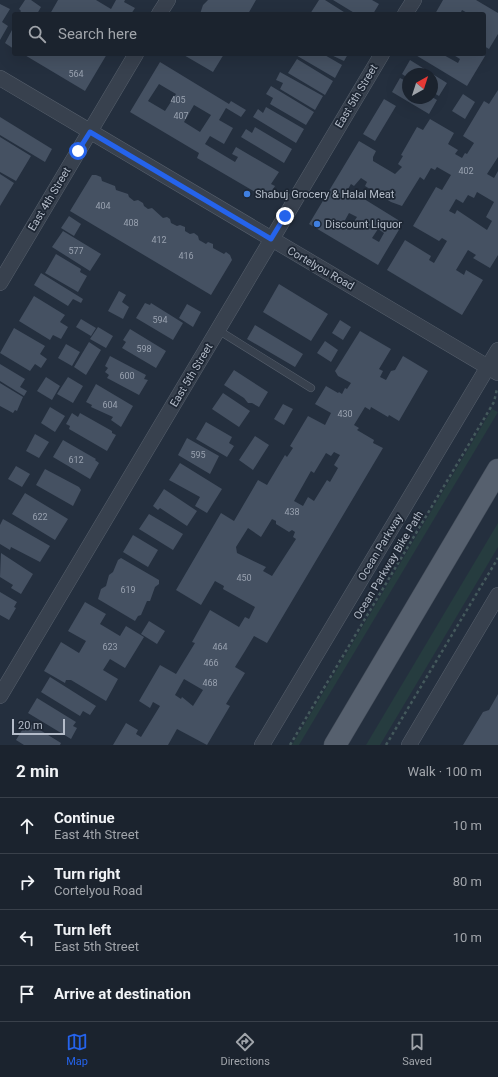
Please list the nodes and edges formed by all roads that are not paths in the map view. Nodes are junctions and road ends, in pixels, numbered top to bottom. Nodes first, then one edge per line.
1 (168, 0) edge
2 (414, 0) edge
3 (161, 12) edge
4 (407, 12) edge
5 (135, 56) edge
6 (381, 56) edge
7 (0, 78) edge
8 (90, 132) junction
9 (271, 239) junction
10 (0, 282) edge
11 (218, 330) junction
12 (498, 350) edge
13 (493, 370) edge
14 (311, 388) dead end
15 (498, 470) edge
16 (498, 595) edge
17 (0, 696) edge
18 (262, 745) edge
19 (335, 745) edge
20 (409, 745) edge

1 - 3 street
2 - 4 street
5 - 8 street, East 4th Street
6 - 9 street, East 5th Street
7 - 8 street, Cortelyou Road
8 - 9 street, Cortelyou Road
8 - 10 street, East 4th Street
9 - 11 street, East 5th Street
9 - 13 street, Cortelyou Road
11 - 14 lane
11 - 17 street, East 5th Street
12 - 13 street, Ocean Parkway
13 - 18 street, Ocean Parkway
15 - 19 main road
16 - 20 street

